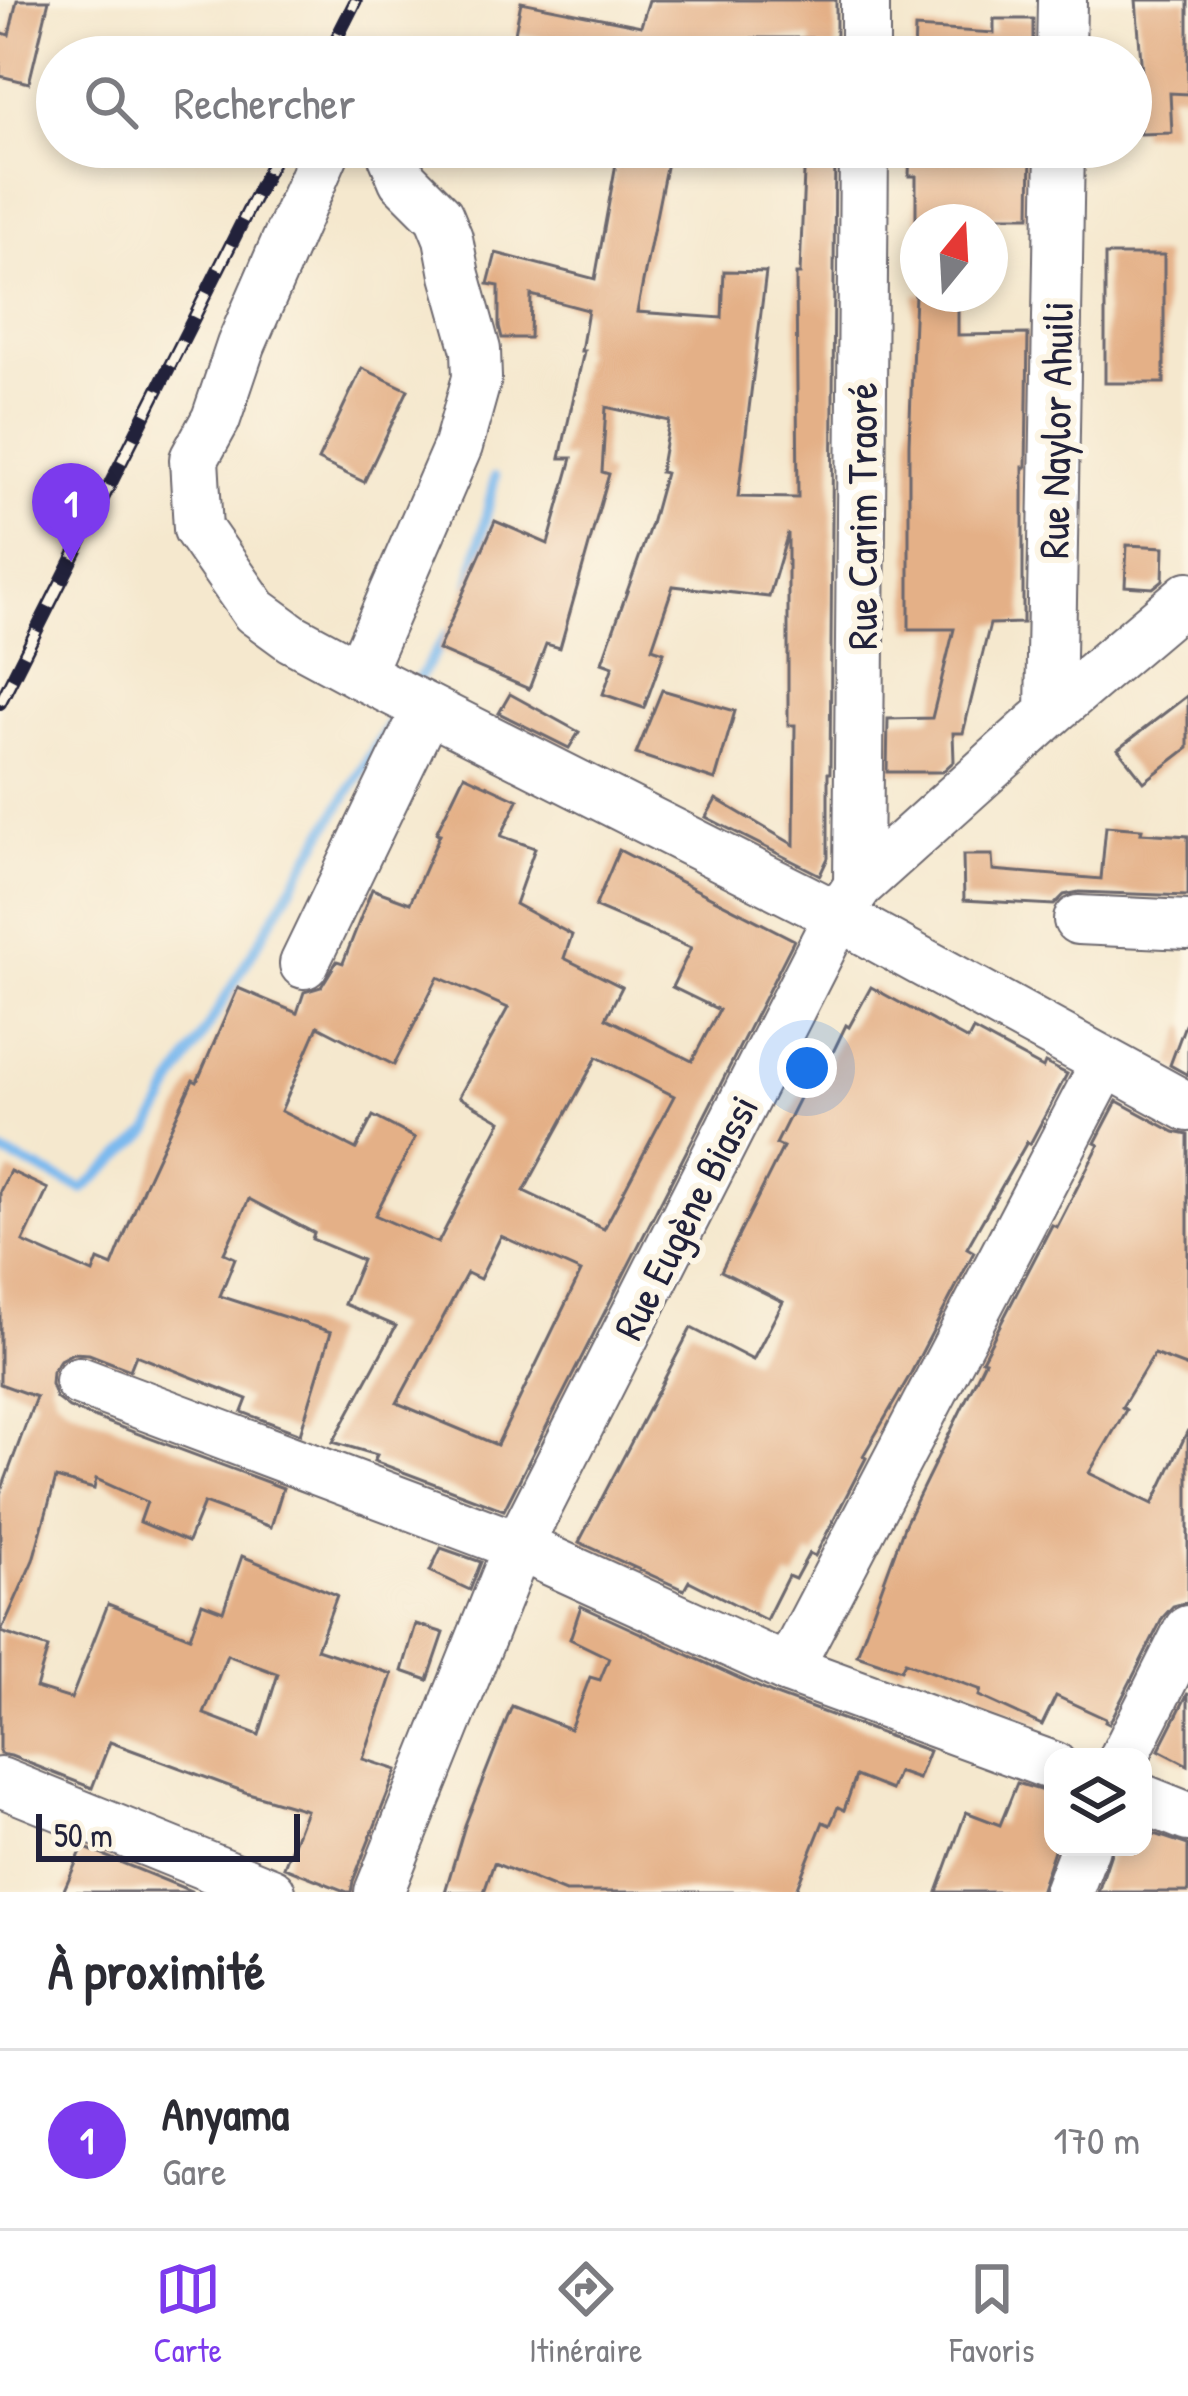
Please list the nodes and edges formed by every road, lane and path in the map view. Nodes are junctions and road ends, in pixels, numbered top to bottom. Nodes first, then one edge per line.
1 (866, 0) edge
2 (1062, 0) edge
3 (865, 36) edge
4 (1061, 36) edge
5 (318, 168) edge
6 (398, 168) edge
7 (864, 168) edge
8 (1060, 168) edge
9 (1188, 596) edge
10 (359, 674) junction
11 (427, 709) junction
12 (1050, 712) junction
13 (848, 901) junction
14 (1078, 920) dead end
15 (1188, 925) edge
16 (304, 964) dead end
17 (1105, 1064) junction
18 (1188, 1107) edge
19 (80, 1381) dead end
20 (518, 1546) junction
21 (1188, 1630) edge
22 (788, 1669) junction
23 (1129, 1748) edge
24 (1044, 1763) edge
25 (0, 1782) edge
26 (1152, 1803) edge
27 (1188, 1817) edge
28 (1081, 1856) edge
29 (272, 1892) edge
30 (379, 1892) edge
31 (1067, 1892) edge

1 - 3 street
2 - 4 street
5 - 10 street
6 - 10 street
7 - 13 street, Rue Carim Traoré
8 - 12 street, Rue Naylor Ahuili
9 - 12 street, Rue Eugène Biassi
10 - 11 street
11 - 13 street
11 - 16 street
12 - 13 street, Rue Eugène Biassi
13 - 17 street
13 - 20 street, Rue Eugène Biassi
14 - 15 street
17 - 18 street
17 - 22 street
19 - 20 street
20 - 22 street
20 - 30 street, Rue Eugène Biassi
21 - 23 street
22 - 24 street
25 - 29 street
26 - 27 street
28 - 31 street

